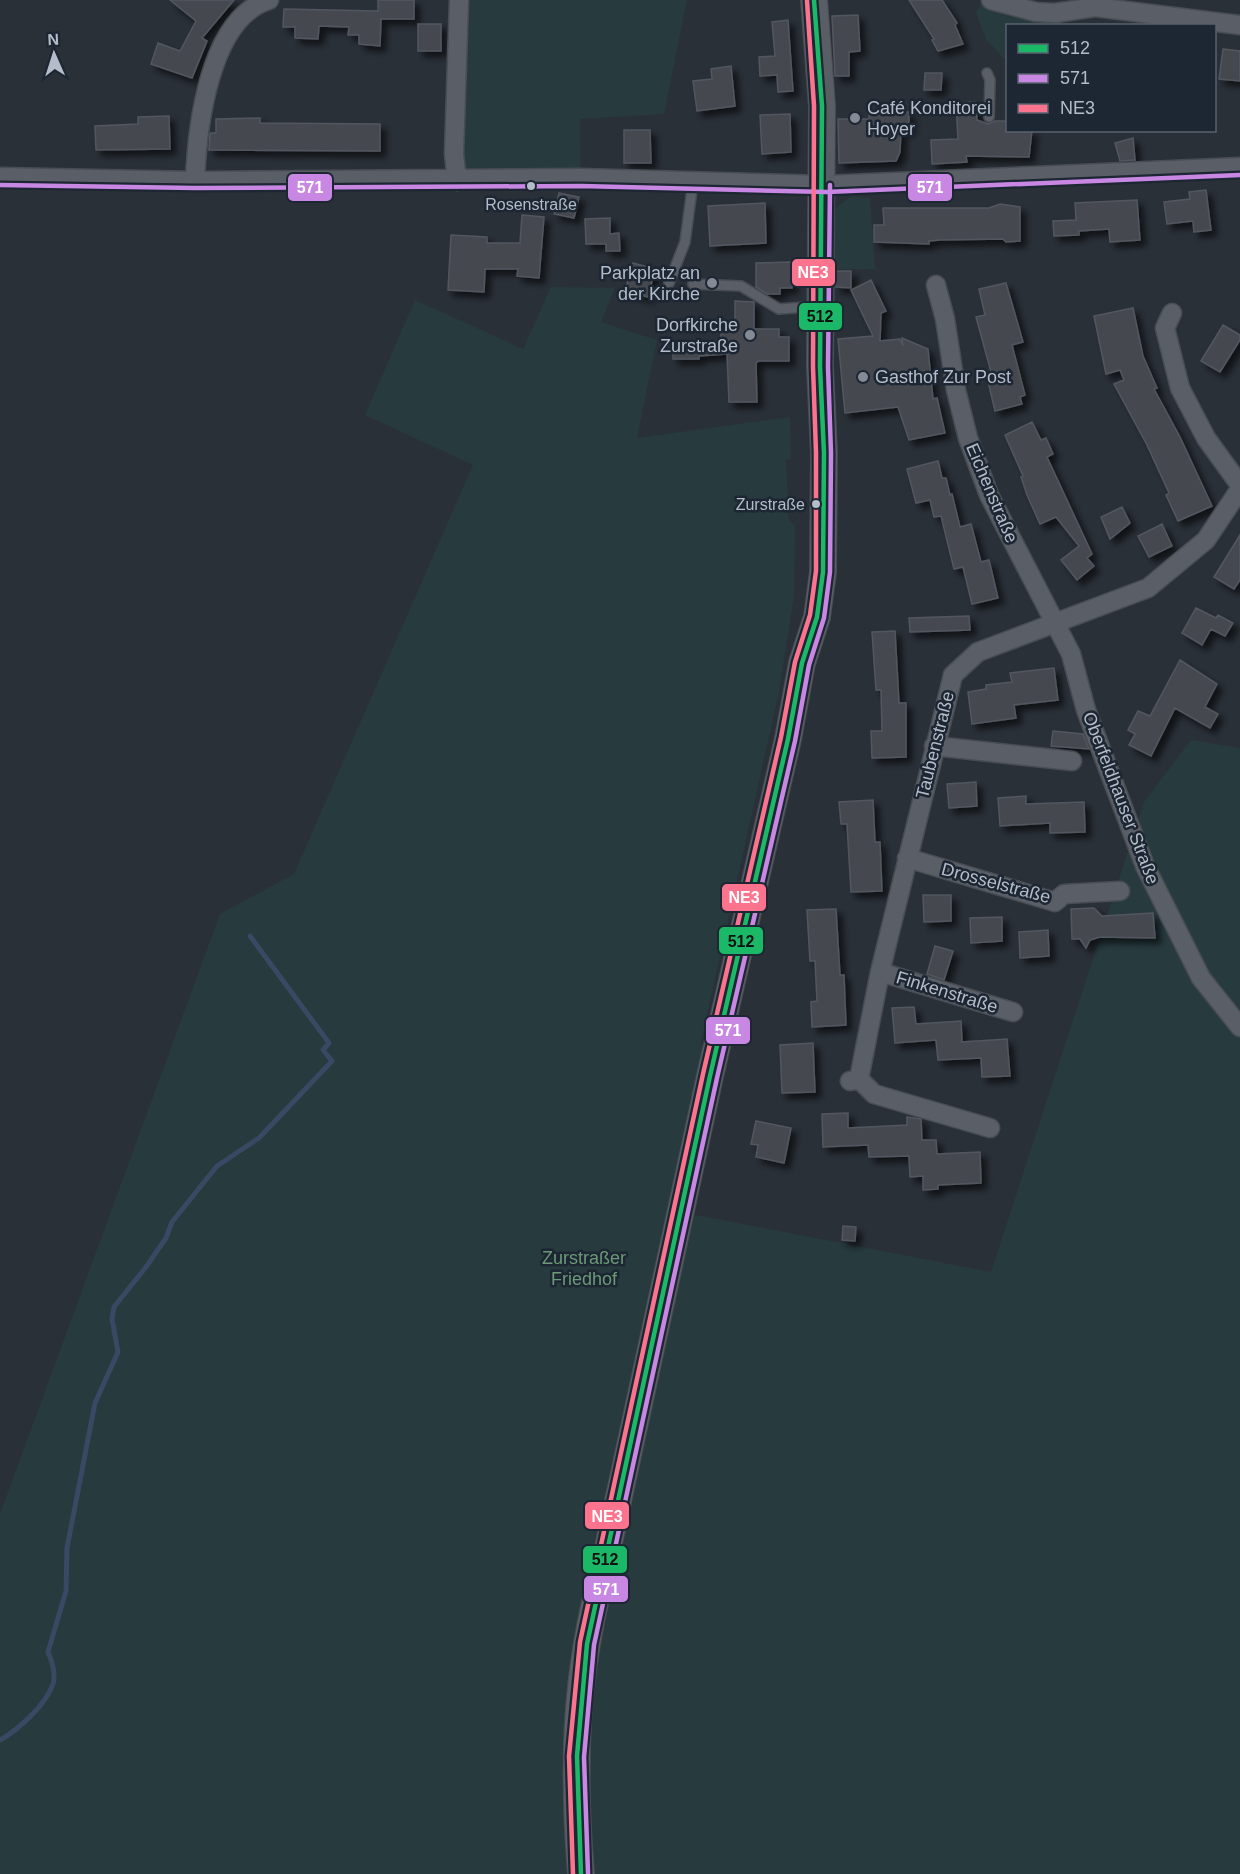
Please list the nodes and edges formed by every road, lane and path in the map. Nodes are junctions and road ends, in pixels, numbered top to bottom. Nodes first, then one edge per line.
1 (269, 0) edge
2 (459, 0) edge
3 (800, 0) edge
4 (814, 0) edge
5 (992, 0) edge
6 (1240, 26) edge
7 (987, 73) dead end
8 (989, 117) dead end
9 (1240, 167) edge
10 (0, 177) edge
11 (195, 181) junction
12 (457, 181) junction
13 (693, 183) junction
14 (815, 185) junction
15 (669, 283) dead end
16 (693, 284) dead end
17 (936, 285) dead end
18 (815, 307) junction
19 (1172, 313) dead end
20 (1240, 487) edge
21 (1055, 622) junction
22 (934, 746) junction
23 (1072, 761) dead end
24 (907, 858) junction
25 (1120, 891) dead end
26 (880, 972) junction
27 (1013, 1012) dead end
28 (1240, 1027) edge
29 (990, 1128) dead end
30 (581, 1874) edge

1 - 11 street
2 - 12 street
3 - 14 main road
4 - 14 main road
5 - 6 street
7 - 8 lane
9 - 14 street
10 - 11 street
11 - 12 street
12 - 13 street
13 - 14 street
13 - 15 lane
14 - 18 main road
16 - 18 lane
17 - 21 street, Eichenstraße
18 - 30 main road
19 - 20 street
20 - 21 street, Taubenstraße
21 - 22 street, Taubenstraße
21 - 28 street, Oberfeldhauser Straße
22 - 23 street
22 - 24 street, Taubenstraße
24 - 25 street, Drosselstraße
24 - 26 street, Taubenstraße
26 - 27 street, Finkenstraße
26 - 29 street, Taubenstraße

